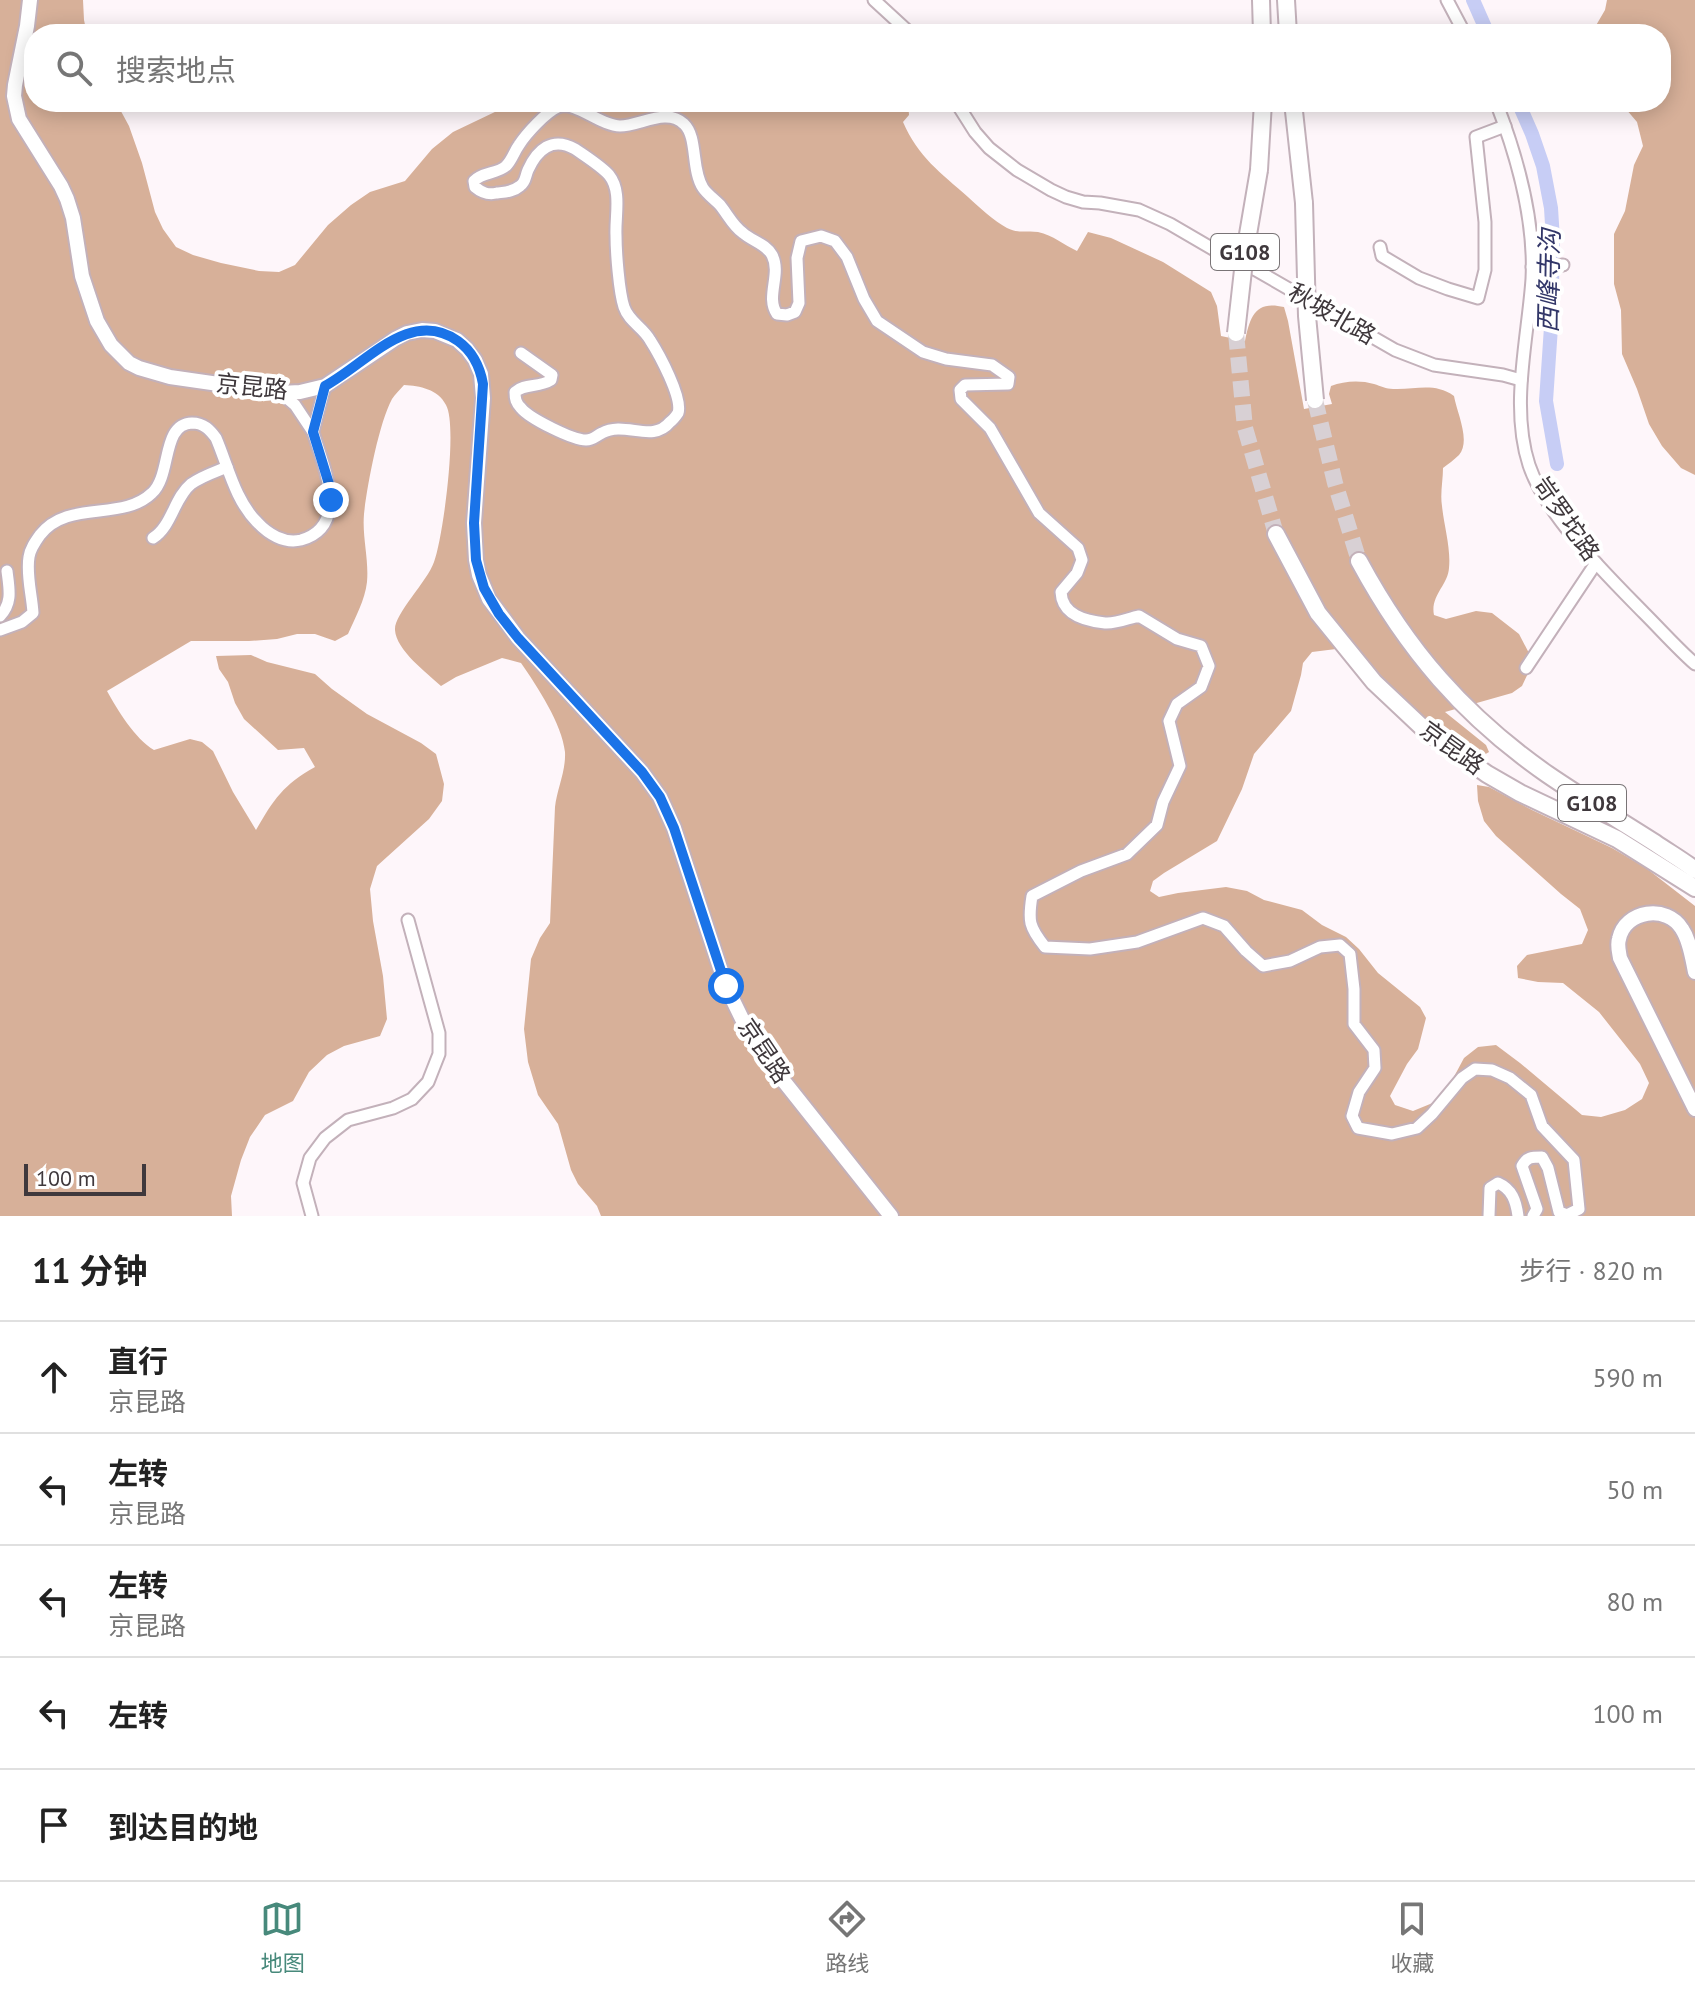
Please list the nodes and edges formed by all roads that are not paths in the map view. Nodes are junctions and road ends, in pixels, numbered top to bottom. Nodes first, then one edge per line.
1 (30, 0) edge
2 (874, 0) edge
3 (1261, 0) edge
4 (1286, 0) edge
5 (1447, 0) edge
6 (27, 24) edge
7 (900, 24) edge
8 (1262, 24) edge
9 (1287, 24) edge
10 (1460, 24) edge
11 (24, 41) edge
12 (550, 112) edge
13 (584, 112) edge
14 (962, 112) edge
15 (1262, 112) edge
16 (1294, 112) edge
17 (1500, 112) edge
18 (1505, 126) junction
19 (1380, 247) dead end
20 (1556, 265) dead end
21 (1532, 267) junction
22 (1236, 333) tunnel mouth
23 (521, 353) dead end
24 (1521, 380) junction
25 (325, 386) junction
26 (281, 393) junction
27 (1315, 400) tunnel mouth
28 (313, 432) junction
29 (227, 467) junction
30 (1276, 534) tunnel mouth
31 (153, 538) dead end
32 (1359, 561) tunnel mouth
33 (1596, 563) junction
34 (7, 571) dead end
35 (0, 616) edge
36 (0, 630) edge
37 (1695, 664) edge
38 (1526, 668) dead end
39 (1695, 870) edge
40 (1695, 888) edge
41 (408, 920) dead end
42 (1695, 972) edge
43 (1695, 1109) edge
44 (312, 1216) edge
45 (891, 1216) edge
46 (1489, 1216) edge
47 (1518, 1216) edge
48 (1533, 1216) edge

1 - 6 main road, 京昆路
2 - 7 street
3 - 8 highway
4 - 9 highway
5 - 10 street
11 - 26 main road, 京昆路
12 - 23 street
13 - 48 street
14 - 24 street, 秋坡北路
15 - 22 highway, G108, bridge
16 - 27 highway, G108, bridge
17 - 18 street, 岢罗坨路
18 - 19 street
18 - 21 street, 岢罗坨路
20 - 21 street
21 - 24 street, 岢罗坨路
24 - 33 street, 岢罗坨路
25 - 26 main road, 京昆路
25 - 28 street
25 - 45 main road, 京昆路
26 - 28 street
28 - 29 street
29 - 31 street
29 - 36 street
30 - 40 highway, 京昆路 / G108
32 - 39 highway, 京昆路 / G108
33 - 37 street, 岢罗坨路
33 - 38 street
34 - 35 street
41 - 44 street
42 - 43 main road
46 - 47 street

